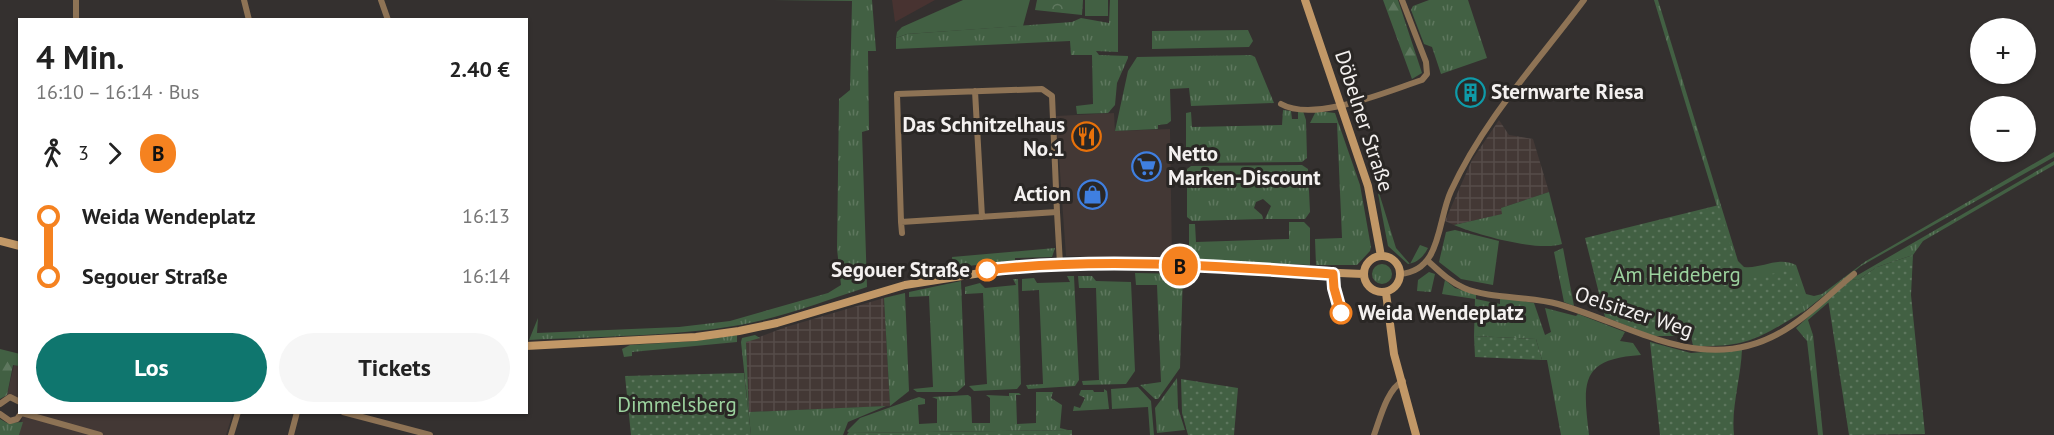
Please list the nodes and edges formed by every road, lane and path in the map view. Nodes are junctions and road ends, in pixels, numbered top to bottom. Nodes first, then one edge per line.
1 (76, 0) edge
2 (244, 0) edge
3 (381, 0) edge
4 (1305, 0) edge
5 (1402, 0) edge
6 (1584, 0) edge
7 (76, 18) edge
8 (248, 18) edge
9 (387, 18) edge
10 (975, 91) junction
11 (1281, 104) dead end
12 (1341, 106) junction
13 (1057, 212) junction
14 (982, 217) junction
15 (901, 222) junction
16 (902, 233) dead end
17 (0, 241) edge
18 (18, 246) edge
19 (1381, 256) junction
20 (1428, 261) junction
21 (1060, 264) junction
22 (1364, 274) junction
23 (1400, 274) junction
24 (1854, 274) dead end
25 (1386, 293) junction
26 (528, 346) edge
27 (1403, 381) junction
28 (18, 401) edge
29 (0, 404) edge
30 (0, 414) edge
31 (21, 414) edge
32 (26, 414) edge
33 (237, 414) edge
34 (296, 414) edge
35 (351, 414) edge
36 (100, 435) edge
37 (231, 435) edge
38 (291, 435) edge
39 (430, 435) edge
40 (1374, 435) edge
41 (1416, 435) edge

1 - 7 street
2 - 8 street
3 - 9 street
4 - 12 street, Döbelner Straße
5 - 12 street
6 - 20 street
10 - 13 street
10 - 14 street
10 - 15 street
11 - 12 street
12 - 19 street, Döbelner Straße
13 - 14 street
13 - 21 street
14 - 15 street
15 - 16 street
17 - 18 street
19 - 22 street
19 - 23 street
20 - 23 street
20 - 24 street, Oelsitzer Weg
21 - 22 street
21 - 26 street
22 - 25 street
23 - 25 street
25 - 27 street
27 - 40 street
27 - 41 street
28 - 29 street
30 - 31 street
32 - 36 street
33 - 37 street
34 - 38 street
35 - 39 street

